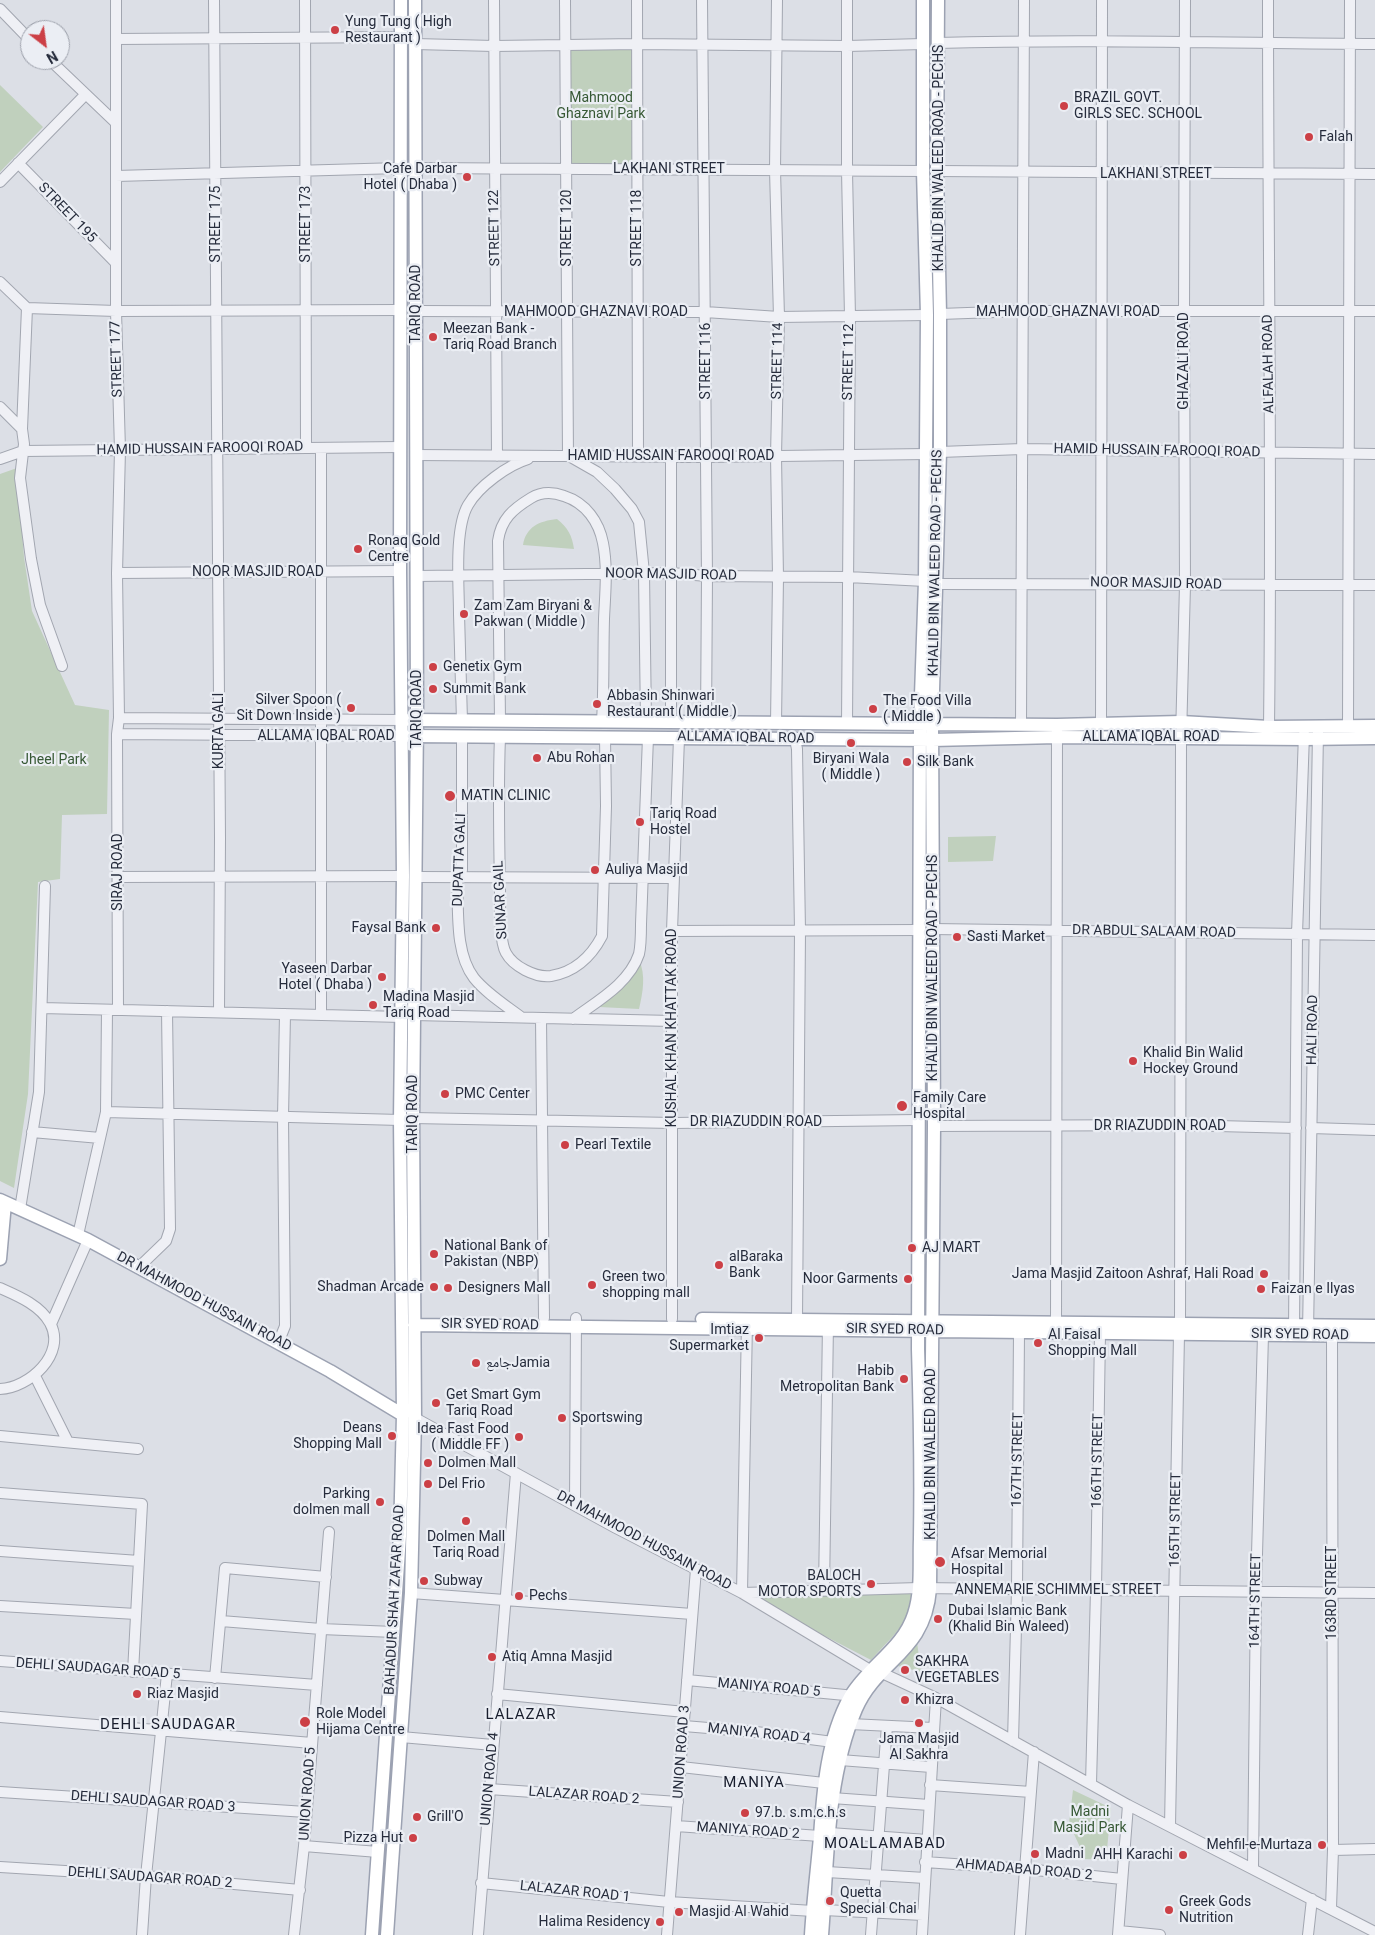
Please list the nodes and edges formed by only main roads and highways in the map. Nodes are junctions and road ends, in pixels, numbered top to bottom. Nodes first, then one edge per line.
1 (401, 0) edge
2 (415, 0) edge
3 (923, 0) edge
4 (938, 0) edge
5 (931, 582) junction
6 (402, 720) junction
7 (417, 720) junction
8 (926, 724) junction
9 (1375, 726) edge
10 (1057, 731) junction
11 (1304, 732) junction
12 (1318, 732) junction
13 (402, 736) junction
14 (417, 736) junction
15 (1375, 738) edge
16 (926, 740) junction
17 (926, 930) junction
18 (408, 1016) junction
19 (407, 1119) junction
20 (918, 1120) joint
21 (934, 1126) joint
22 (2, 1201) edge
23 (0, 1260) edge
24 (414, 1320) junction
25 (576, 1322) junction
26 (918, 1322) junction
27 (932, 1322) junction
28 (747, 1324) junction
29 (828, 1325) junction
30 (1375, 1326) edge
31 (1037, 1327) junction
32 (1155, 1329) junction
33 (1180, 1329) junction
34 (1294, 1330) junction
35 (1308, 1330) junction
36 (1375, 1336) edge
37 (918, 1349) junction
38 (932, 1349) junction
39 (409, 1417) junction
40 (924, 1588) junction
41 (876, 1671) junction
42 (825, 1835) junction
43 (818, 1910) junction
44 (372, 1935) edge
45 (387, 1935) edge
46 (811, 1935) edge
47 (822, 1935) edge

1 - 6 main road, TARIQ ROAD
2 - 7 main road, TARIQ ROAD
3 - 5 main road, KHALID BIN WALEED ROAD - PECHS
4 - 5 main road, KHALID BIN WALEED ROAD - PECHS
5 - 8 main road, KHALID BIN WALEED ROAD - PECHS
6 - 7 main road, ALLAMA IQBAL ROAD
6 - 13 main road, TARIQ ROAD
7 - 8 main road, ALLAMA IQBAL ROAD
7 - 14 main road, TARIQ ROAD
8 - 10 main road, ALLAMA IQBAL ROAD
8 - 16 main road, KHALID BIN WALEED ROAD - PECHS
9 - 12 main road, ALLAMA IQBAL ROAD
10 - 11 main road, ALLAMA IQBAL ROAD
10 - 11 main road, ALLAMA IQBAL ROAD
10 - 16 main road, ALLAMA IQBAL ROAD
11 - 12 main road, ALLAMA IQBAL ROAD
12 - 15 main road, ALLAMA IQBAL ROAD
13 - 14 main road, ALLAMA IQBAL ROAD
13 - 18 main road, TARIQ ROAD
14 - 16 main road, ALLAMA IQBAL ROAD
14 - 18 main road, TARIQ ROAD
16 - 17 main road, KHALID BIN WALEED ROAD - PECHS
17 - 20 main road, KHALID BIN WALEED ROAD - PECHS
17 - 21 main road, KHALID BIN WALEED ROAD - PECHS
18 - 19 main road, TARIQ ROAD
19 - 24 main road, TARIQ ROAD
19 - 39 main road, TARIQ ROAD
20 - 26 main road, KHALID BIN WALEED ROAD
21 - 27 main road, KHALID BIN WALEED ROAD
22 - 23 main road
22 - 39 main road, DR MAHMOOD HUSSAIN ROAD
24 - 25 main road, SIR SYED ROAD
24 - 25 main road, SIR SYED ROAD
24 - 39 main road, TARIQ ROAD
25 - 28 main road, SIR SYED ROAD
25 - 28 main road, SIR SYED ROAD
26 - 27 main road, SIR SYED ROAD
26 - 27 main road
26 - 29 main road, SIR SYED ROAD
26 - 37 main road, KHALID BIN WALEED ROAD
27 - 31 main road, SIR SYED ROAD
27 - 31 main road, SIR SYED ROAD
27 - 38 main road, KHALID BIN WALEED ROAD
28 - 29 main road, SIR SYED ROAD
28 - 29 main road, SIR SYED ROAD
30 - 35 main road, SIR SYED ROAD
31 - 32 main road, SIR SYED ROAD
31 - 32 main road, SIR SYED ROAD
32 - 33 main road, SIR SYED ROAD
33 - 34 main road, SIR SYED ROAD
33 - 34 main road, SIR SYED ROAD
34 - 35 main road, SIR SYED ROAD
35 - 36 main road, SIR SYED ROAD
37 - 38 main road
37 - 40 main road, KHALID BIN WALEED ROAD
38 - 40 main road, KHALID BIN WALEED ROAD
39 - 44 main road, BAHADUR SHAH ZAFAR ROAD
39 - 45 main road, BAHADUR SHAH ZAFAR ROAD
40 - 41 main road, KHALID BIN WALEED ROAD
41 - 42 main road, KHALID BIN WALEED ROAD
41 - 42 main road, KHALID BIN WALEED ROAD
42 - 43 main road, KHALID BIN WALEED ROAD
42 - 43 main road, KHALID BIN WALEED ROAD
43 - 46 main road
43 - 47 main road, KHALID BIN WALEED ROAD

